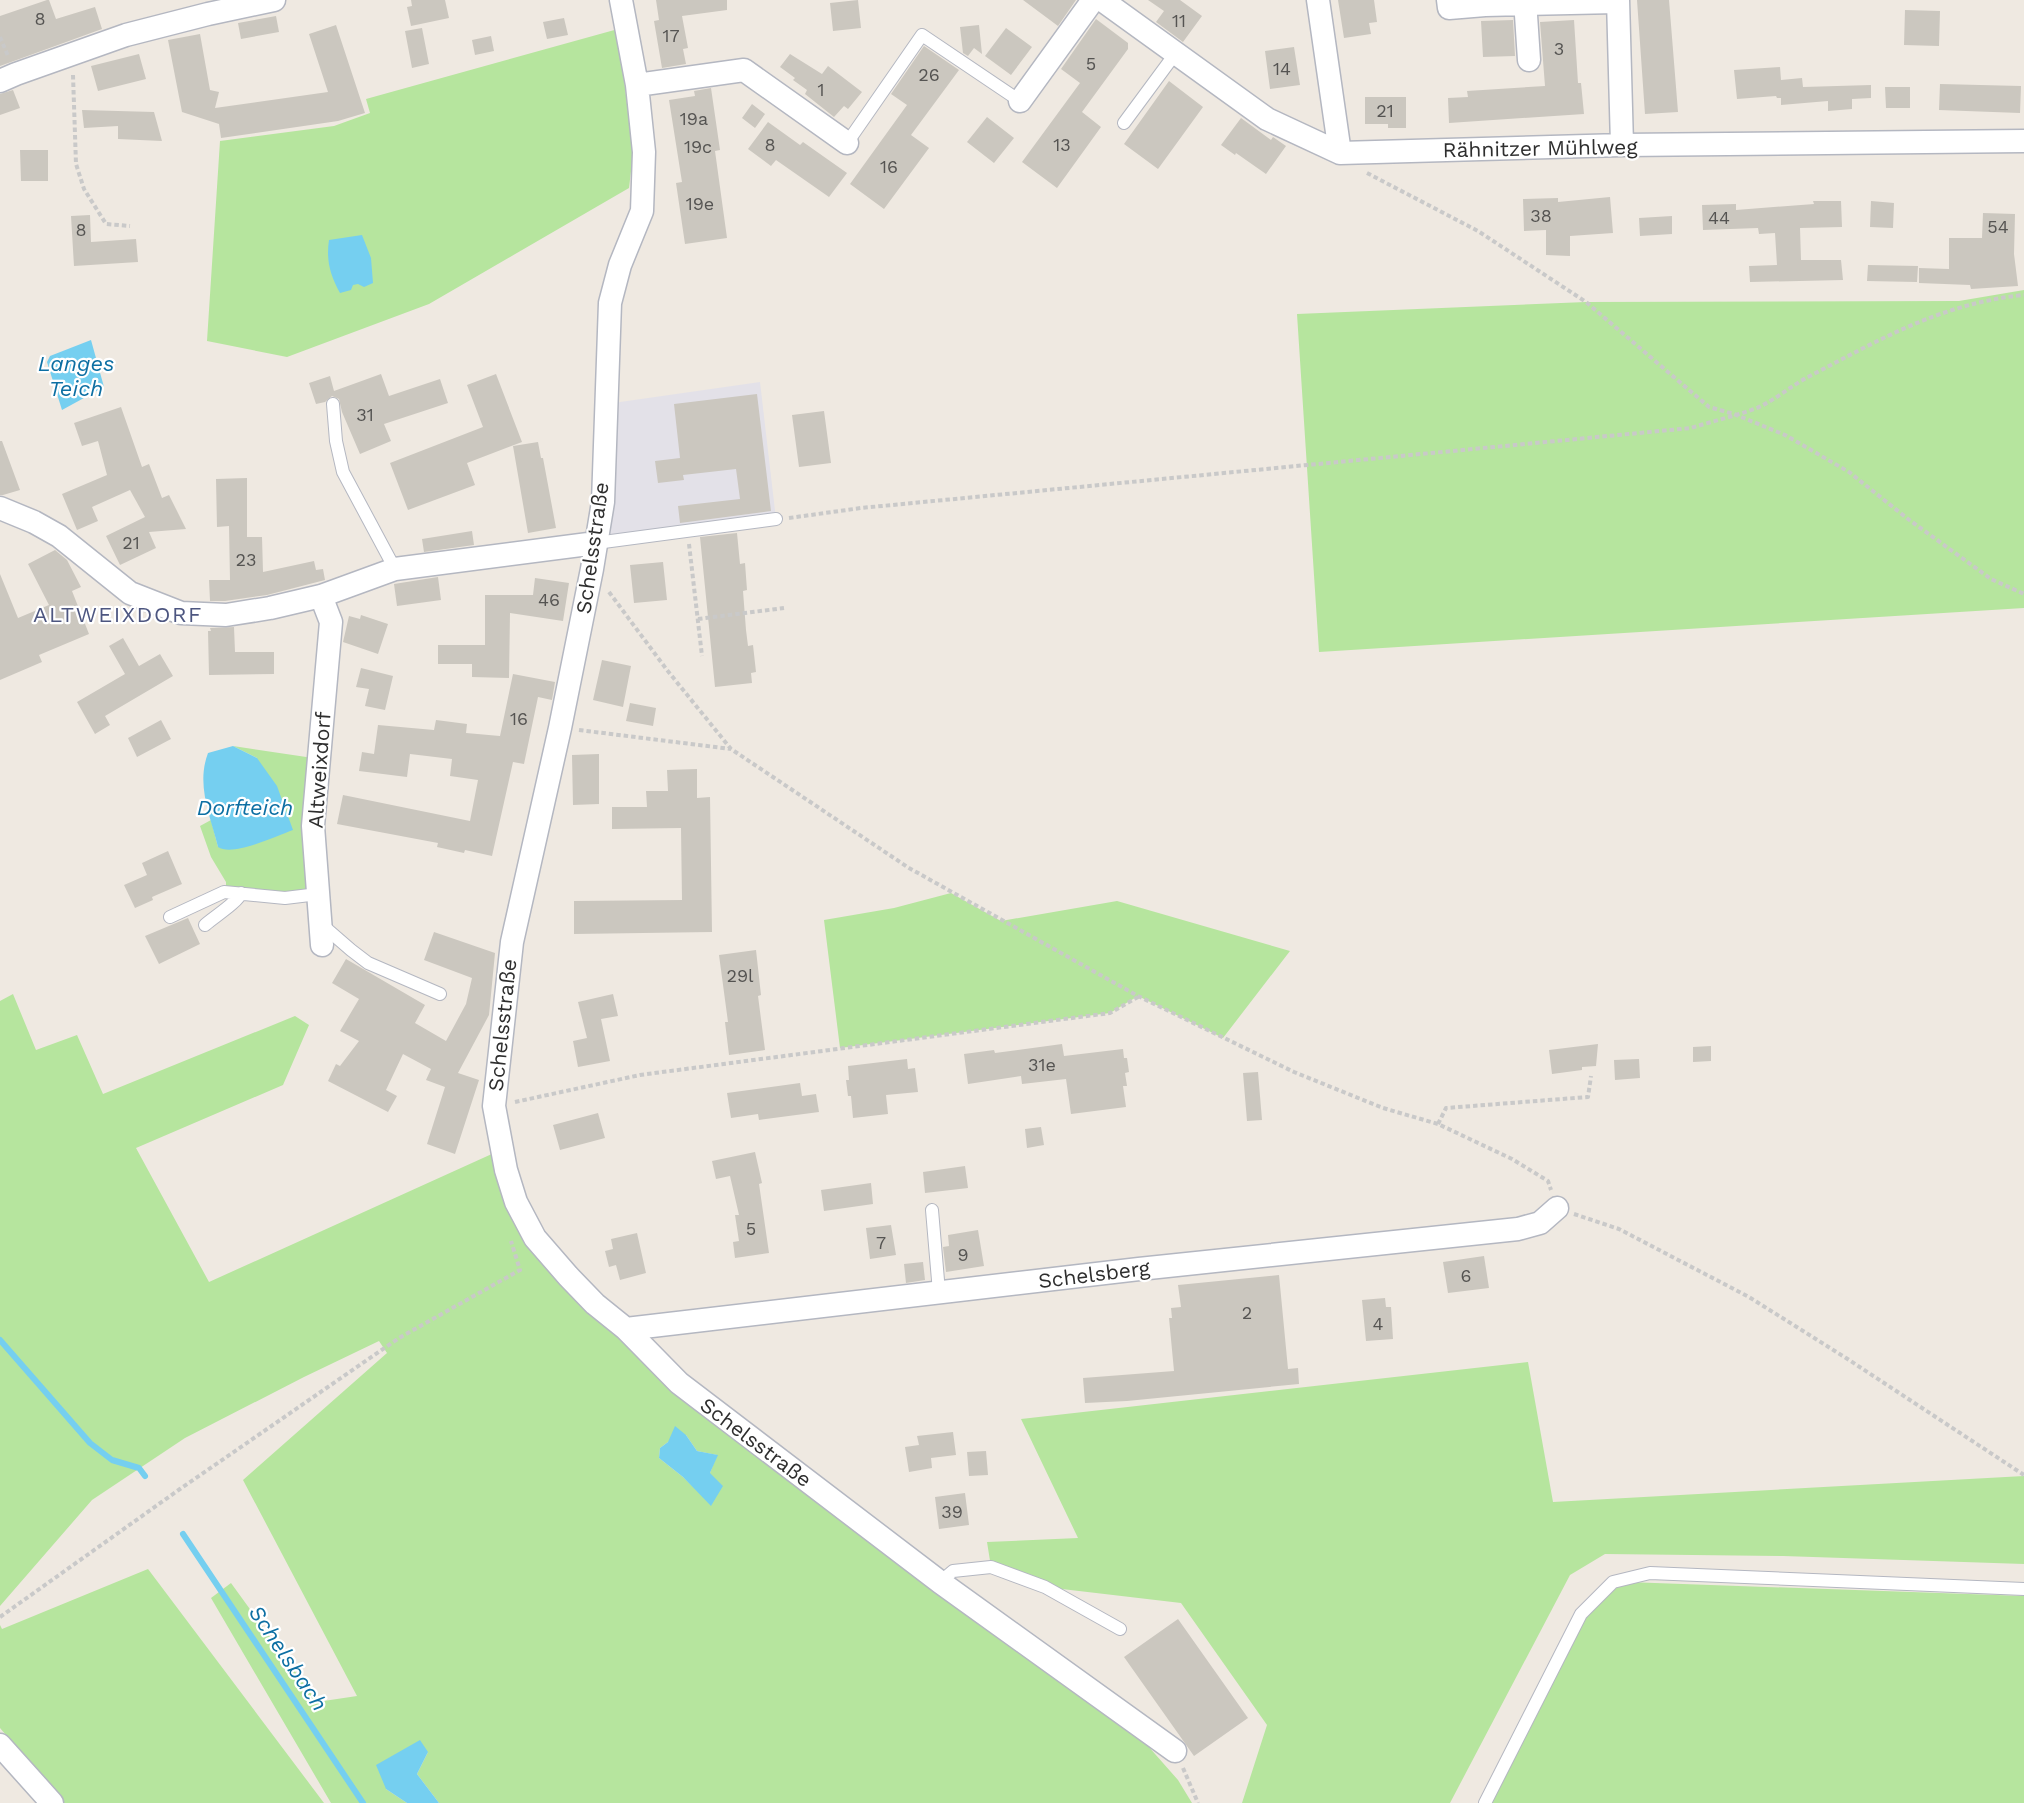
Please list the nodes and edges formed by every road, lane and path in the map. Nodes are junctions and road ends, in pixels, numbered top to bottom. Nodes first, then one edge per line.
1 (274, 0) edge
2 (621, 0) edge
3 (1093, 0) edge
4 (1102, 0) edge
5 (1318, 0) edge
6 (1448, 0) edge
7 (1617, 1) edge
8 (1526, 2) edge
9 (71, 53) junction
10 (1175, 54) junction
11 (1529, 60) dead end
12 (0, 81) edge
13 (637, 85) junction
14 (1020, 101) joint
15 (1124, 123) dead end
16 (2024, 141) edge
17 (847, 143) joint
18 (1622, 145) junction
19 (1341, 153) junction
20 (130, 226) dead end
21 (2024, 295) edge
22 (333, 404) dead end
23 (1734, 414) junction
24 (0, 508) edge
25 (776, 519) joint
26 (687, 531) junction
27 (596, 543) junction
28 (592, 569) junction
29 (395, 570) junction
30 (2024, 594) edge
31 (321, 596) junction
32 (784, 608) dead end
33 (698, 619) junction
34 (702, 656) dead end
35 (560, 728) junction
36 (730, 749) junction
37 (241, 894) junction
38 (318, 894) junction
39 (170, 917) dead end
40 (320, 923) junction
41 (205, 925) dead end
42 (322, 945) dead end
43 (440, 994) dead end
44 (1138, 996) junction
45 (1591, 1076) dead end
46 (494, 1106) junction
47 (1438, 1124) junction
48 (1557, 1208) junction
49 (932, 1210) dead end
50 (510, 1238) dead end
51 (939, 1292) junction
52 (626, 1329) junction
53 (2024, 1475) edge
54 (940, 1582) junction
55 (2024, 1589) edge
56 (0, 1617) edge
57 (1119, 1629) dead end
58 (0, 1744) edge
59 (1175, 1751) joint
60 (52, 1803) edge
61 (1198, 1803) edge
62 (1485, 1803) edge

1 - 9 street
2 - 13 street, Schelsstraße
3 - 14 street
4 - 10 street, Rähnitzer Mühlweg
5 - 19 street
6 - 8 street
7 - 8 street
7 - 18 street
8 - 11 street
9 - 12 street
9 - 20 path
10 - 15 lane
10 - 19 street, Rähnitzer Mühlweg
13 - 17 street
13 - 27 street, Schelsstraße
14 - 17 lane
16 - 18 street, Rähnitzer Mühlweg
18 - 19 street, Rähnitzer Mühlweg
19 - 23 path
21 - 23 path
22 - 29 lane
23 - 25 path
23 - 30 path
24 - 31 street
25 - 26 lane
26 - 27 lane
26 - 33 path
27 - 28 street, Schelsstraße
27 - 29 street
28 - 35 street, Schelsstraße
28 - 36 path
29 - 31 street
31 - 38 street, Altweixdorf
32 - 33 path
33 - 34 path
35 - 36 path
35 - 46 street, Schelsstraße
36 - 44 path
37 - 38 lane
37 - 39 lane
37 - 41 lane
38 - 40 street, Altweixdorf
40 - 42 street, Altweixdorf
40 - 43 lane
44 - 46 path
44 - 47 path
45 - 47 path
46 - 52 street, Schelsstraße
47 - 48 path
48 - 51 street, Schelsberg
48 - 53 path
49 - 51 lane
50 - 56 path
51 - 52 street, Schelsberg
52 - 54 street, Schelsstraße
54 - 57 lane
54 - 59 street, Schelsstraße
55 - 62 lane
58 - 60 street
59 - 61 path

